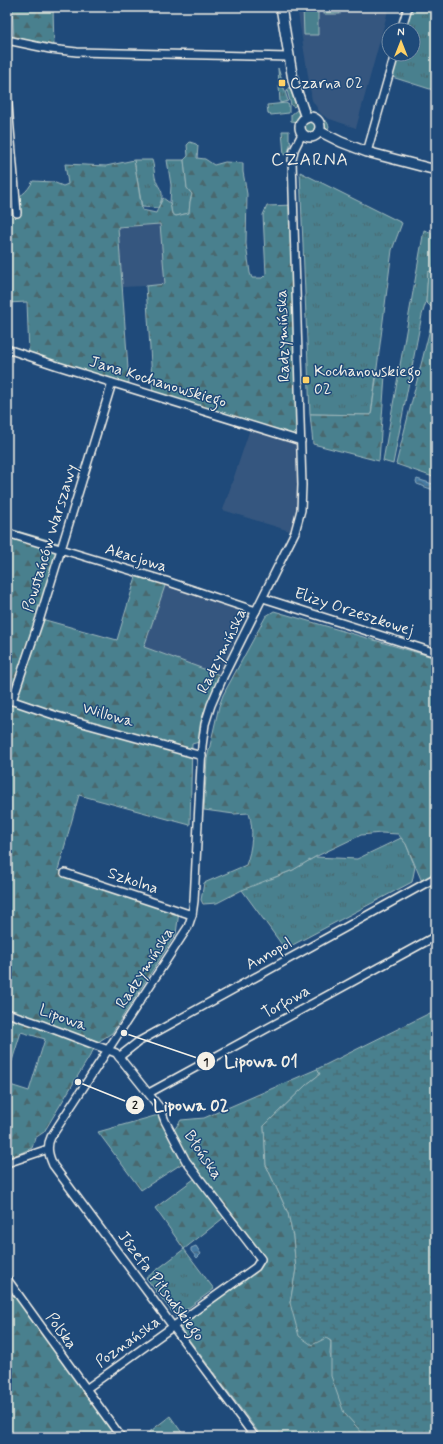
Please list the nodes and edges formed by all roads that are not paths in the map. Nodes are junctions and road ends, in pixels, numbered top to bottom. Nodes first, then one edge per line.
1 (281, 7) edge
2 (408, 7) edge
3 (403, 22) edge
4 (7, 40) edge
5 (288, 57) junction
6 (393, 62) edge
7 (7, 94) edge
8 (306, 118) junction
9 (8, 123) edge
10 (319, 132) junction
11 (302, 134) junction
12 (367, 152) junction
13 (436, 168) edge
14 (17, 213) dead end
15 (7, 349) edge
16 (112, 383) junction
17 (301, 442) junction
18 (7, 533) edge
19 (60, 549) junction
20 (263, 598) junction
21 (256, 611) junction
22 (436, 653) edge
23 (10, 700) edge
24 (202, 756) junction
25 (65, 873) dead end
26 (435, 878) dead end
27 (192, 915) junction
28 (436, 936) edge
29 (7, 1013) edge
30 (108, 1049) junction
31 (119, 1057) junction
32 (149, 1093) junction
33 (48, 1149) junction
34 (7, 1163) edge
35 (261, 1259) joint
36 (7, 1279) edge
37 (173, 1326) junction
38 (86, 1389) junction
39 (121, 1437) edge
40 (255, 1437) edge

1 - 5 main road
2 - 3 street
4 - 5 street
5 - 8 main road
6 - 12 street
7 - 9 street
8 - 10 main road
8 - 11 main road
9 - 14 street
10 - 11 main road
10 - 12 main road
11 - 17 street, Radzymińska
12 - 13 main road
15 - 16 street, Jana Kochanowskiego
16 - 17 street, Jana Kochanowskiego
16 - 19 street, Powstańców Warszawy
17 - 20 street, Radzymińska
18 - 19 street, Akacjowa
19 - 21 street, Akacjowa
19 - 23 street, Powstańców Warszawy
20 - 21 street, Radzymińska
20 - 22 street, Elizy Orzeszkowej
21 - 24 street, Radzymińska
23 - 24 street, Willowa
24 - 27 street, Radzymińska
25 - 27 street, Szkolna
26 - 31 street, Annopol
27 - 30 street, Radzymińska
28 - 32 street, Torfowa
29 - 30 street, Lipowa
30 - 31 street, Błońska
30 - 33 street, Radzymińska
31 - 32 street, Błońska
32 - 35 street, Błońska
33 - 34 street
33 - 37 street, Józefa Piłsudskiego
35 - 37 street, Poznańska
36 - 38 street, Polska
37 - 38 street, Poznańska
37 - 40 street, Józefa Piłsudskiego
38 - 39 street, Polska

